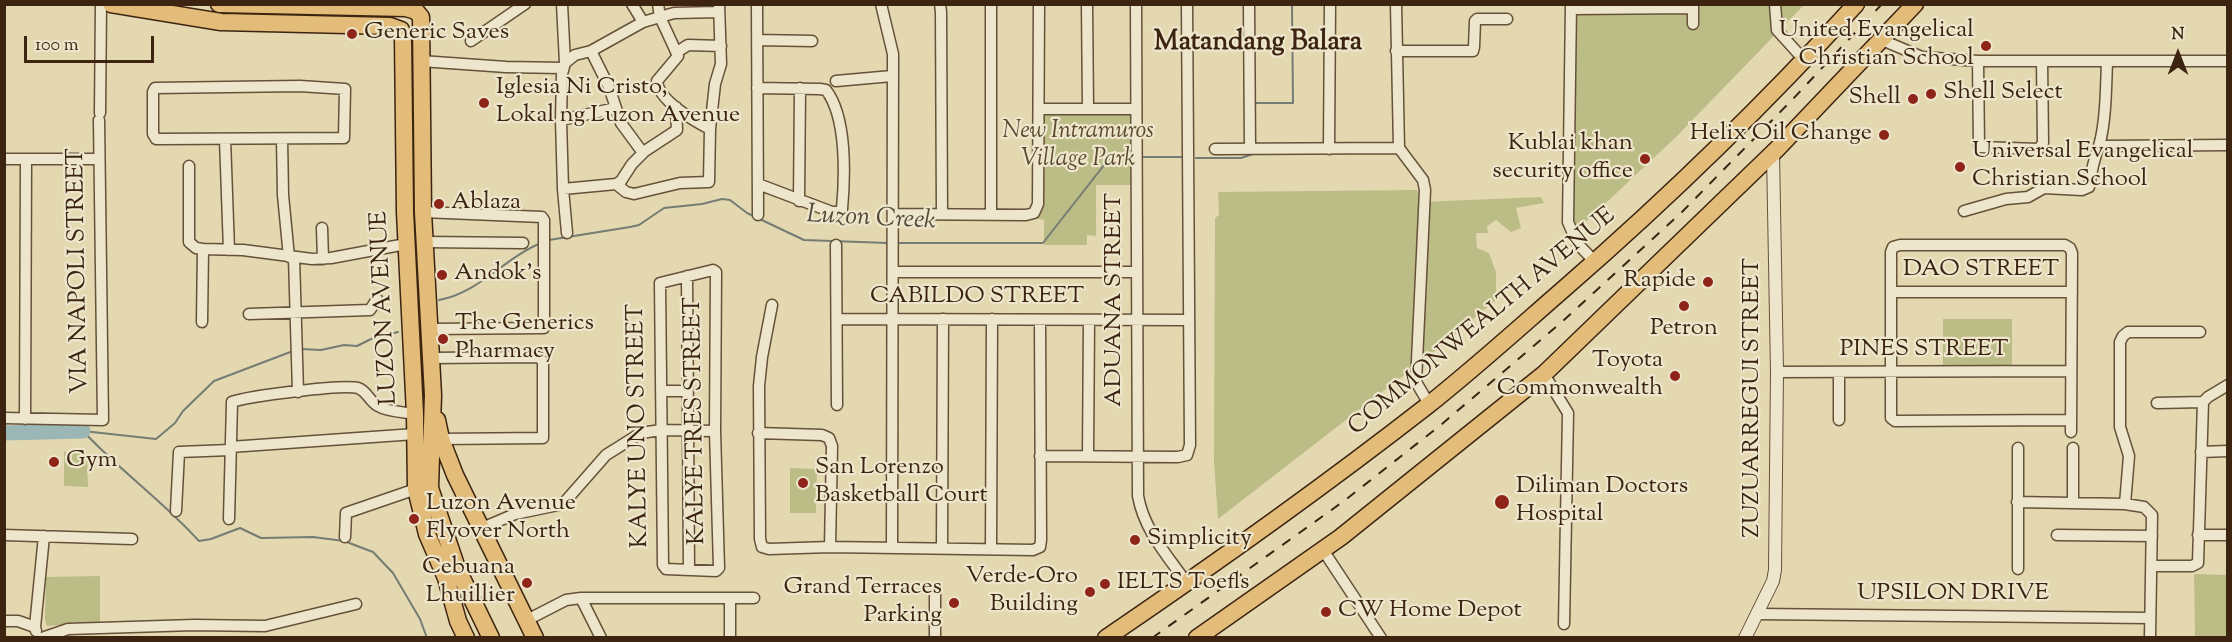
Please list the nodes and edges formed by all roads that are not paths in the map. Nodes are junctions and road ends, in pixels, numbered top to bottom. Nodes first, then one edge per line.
1 (100, 4) edge
2 (111, 4) edge
3 (219, 4) edge
4 (525, 4) edge
5 (562, 4) edge
6 (632, 4) edge
7 (658, 4) edge
8 (757, 4) edge
9 (881, 4) edge
10 (940, 4) edge
11 (991, 4) edge
12 (1039, 4) edge
13 (1087, 4) edge
14 (1136, 4) edge
15 (1186, 4) edge
16 (1249, 4) edge
17 (1330, 4) edge
18 (1396, 4) edge
19 (1775, 4) edge
20 (1856, 4) edge
21 (1915, 4) edge
22 (269, 5) edge
23 (1693, 6) edge
24 (1571, 7) edge
25 (719, 8) edge
26 (660, 17) junction
27 (1507, 19) dead end
28 (643, 22) junction
29 (1693, 24) dead end
30 (471, 40) dead end
31 (757, 40) junction
32 (1882, 40) junction
33 (812, 41) dead end
34 (721, 46) junction
35 (591, 51) junction
36 (1396, 51) junction
37 (677, 52) junction
38 (421, 61) junction
39 (1805, 61) junction
40 (1978, 61) junction
41 (2042, 61) junction
42 (2107, 61) junction
43 (2228, 62) edge
44 (564, 65) junction
45 (892, 76) junction
46 (836, 81) dead end
47 (757, 88) junction
48 (800, 88) junction
49 (676, 107) junction
50 (616, 108) junction
51 (1040, 109) junction
52 (1088, 109) junction
53 (1136, 109) junction
54 (561, 120) junction
55 (710, 129) junction
56 (225, 139) junction
57 (282, 139) junction
58 (2100, 143) junction
59 (2228, 145) edge
60 (1399, 148) junction
61 (1215, 149) dead end
62 (1250, 149) junction
63 (1329, 149) junction
64 (643, 153) junction
65 (1773, 153) junction
66 (4, 159) edge
67 (26, 159) junction
68 (98, 159) junction
69 (189, 166) dead end
70 (616, 184) junction
71 (758, 184) junction
72 (562, 189) junction
73 (799, 201) junction
74 (1964, 211) dead end
75 (423, 212) junction
76 (893, 214) junction
77 (942, 214) junction
78 (991, 214) junction
79 (758, 215) dead end
80 (322, 228) dead end
81 (567, 233) dead end
82 (425, 242) junction
83 (523, 243) dead end
84 (406, 244) junction
85 (836, 245) dead end
86 (202, 249) junction
87 (229, 250) junction
88 (292, 257) junction
89 (323, 259) junction
90 (1595, 262) junction
91 (893, 272) junction
92 (1137, 272) junction
93 (687, 276) junction
94 (1891, 292) junction
95 (2072, 292) junction
96 (377, 299) dead end
97 (772, 305) dead end
98 (296, 313) junction
99 (249, 314) dead end
100 (837, 319) junction
101 (894, 319) junction
102 (943, 319) junction
103 (992, 320) junction
104 (1040, 320) junction
105 (1089, 320) junction
106 (1137, 320) junction
107 (1189, 320) junction
108 (202, 322) dead end
109 (429, 329) junction
110 (2200, 332) dead end
111 (431, 358) junction
112 (2071, 371) junction
113 (1777, 372) junction
114 (1839, 372) junction
115 (1890, 373) junction
116 (1544, 374) junction
117 (2228, 385) edge
118 (662, 391) junction
119 (687, 391) junction
120 (298, 392) junction
121 (433, 395) junction
122 (2157, 402) dead end
123 (2203, 402) junction
124 (1429, 404) junction
125 (837, 405) dead end
126 (415, 414) junction
127 (4, 418) edge
128 (25, 419) junction
129 (1839, 420) dead end
130 (2071, 420) junction
131 (661, 430) junction
132 (687, 430) junction
133 (715, 431) junction
134 (2071, 432) dead end
135 (758, 433) junction
136 (415, 434) junction
137 (441, 439) junction
138 (231, 448) junction
139 (2018, 448) dead end
140 (2073, 448) dead end
141 (2228, 451) edge
142 (2201, 452) junction
143 (1041, 456) junction
144 (1088, 456) junction
145 (1137, 456) junction
146 (416, 489) junction
147 (2017, 502) junction
148 (2073, 503) junction
149 (2125, 504) junction
150 (177, 511) dead end
151 (229, 519) dead end
152 (482, 528) junction
153 (2228, 534) edge
154 (4, 535) edge
155 (2057, 535) dead end
156 (2198, 535) junction
157 (44, 536) junction
158 (2152, 536) junction
159 (345, 537) dead end
160 (132, 539) dead end
161 (830, 547) junction
162 (892, 548) junction
163 (942, 548) junction
164 (991, 548) junction
165 (1323, 550) junction
166 (2152, 566) junction
167 (2018, 569) dead end
168 (690, 570) junction
169 (446, 578) junction
170 (1186, 582) junction
171 (935, 590) dead end
172 (581, 598) junction
173 (730, 598) junction
174 (754, 598) dead end
175 (356, 604) dead end
176 (1757, 614) junction
177 (2150, 618) junction
178 (526, 620) junction
179 (4, 621) edge
180 (1564, 624) dead end
181 (265, 626) junction
182 (38, 634) edge
183 (270, 638) edge
184 (466, 638) edge
185 (479, 638) edge
186 (491, 638) edge
187 (535, 638) edge
188 (601, 638) edge
189 (730, 638) edge
190 (935, 638) edge
191 (1106, 638) edge
192 (1197, 638) edge
193 (1381, 638) edge
194 (1745, 638) edge
195 (2150, 638) edge

1 - 68 street, VIA NAPOLI STREET
2 - 84 main road, LUZON AVENUE
3 - 22 main road
4 - 30 street
5 - 44 street
6 - 28 street
7 - 26 street
8 - 31 street
9 - 45 street
10 - 77 street
11 - 78 street
12 - 51 street
13 - 52 street
14 - 53 street, ADUANA STREET
15 - 107 street
16 - 62 street
17 - 63 street
18 - 36 street
19 - 39 street
20 - 39 main road, COMMONWEALTH AVENUE
21 - 32 main road
22 - 38 main road, LUZON AVENUE
23 - 24 street
23 - 29 street
24 - 90 street
25 - 26 street
25 - 34 street
26 - 28 street
26 - 37 street
27 - 36 street
28 - 35 street
31 - 33 street
31 - 47 street
32 - 40 street
32 - 65 main road
34 - 37 street
34 - 55 street
35 - 44 street
35 - 50 street
36 - 60 street
37 - 49 street
38 - 44 street
38 - 75 main road, LUZON AVENUE
39 - 90 main road, COMMONWEALTH AVENUE
40 - 41 street
40 - 41 street
41 - 42 street
42 - 43 street
42 - 58 street
44 - 54 street
45 - 46 street
45 - 76 street
47 - 48 street
47 - 71 street
48 - 73 street
48 - 73 street
49 - 55 street
49 - 64 street
50 - 54 street
50 - 64 street
51 - 52 street
51 - 78 street
52 - 53 street
53 - 92 street, ADUANA STREET
54 - 72 street
55 - 70 street
56 - 57 street
56 - 57 street
56 - 87 street
57 - 88 street
58 - 59 street
58 - 74 street
60 - 63 street
60 - 124 street
61 - 62 street
62 - 63 street
64 - 70 street
65 - 113 street, ZUZUARREGUI STREET
65 - 116 main road
66 - 67 street
67 - 68 street
67 - 128 street
68 - 128 street, VIA NAPOLI STREET
69 - 86 street
70 - 72 street
71 - 73 street
71 - 79 street
72 - 81 street
75 - 82 main road, LUZON AVENUE
75 - 109 street
76 - 77 street
76 - 91 street
77 - 78 street
80 - 89 street
82 - 83 street
82 - 109 main road, LUZON AVENUE
84 - 89 street
84 - 126 main road, LUZON AVENUE
85 - 100 street
86 - 87 street
86 - 108 street
87 - 88 street
88 - 89 street
88 - 98 street
90 - 124 main road, COMMONWEALTH AVENUE
91 - 92 street
91 - 101 street
92 - 106 street, ADUANA STREET
93 - 118 street, KALYE UNO STREET
93 - 119 street
93 - 133 street, KALYE TRES STREET
94 - 95 street, DAO STREET
94 - 95 street
94 - 115 street
95 - 112 street
96 - 98 street
97 - 135 street
98 - 99 street
98 - 120 street
100 - 101 street, CABILDO STREET
100 - 125 street
101 - 102 street, CABILDO STREET
101 - 162 street
102 - 103 street, CABILDO STREET
102 - 163 street
103 - 104 street, CABILDO STREET
103 - 164 street
104 - 105 street, CABILDO STREET
104 - 143 street
105 - 106 street, CABILDO STREET
105 - 144 street
106 - 107 street, CABILDO STREET
106 - 145 street, ADUANA STREET
107 - 145 street
109 - 111 main road, LUZON AVENUE
110 - 149 street
111 - 121 main road, LUZON AVENUE
111 - 137 street
112 - 115 street, PINES STREET
112 - 130 street
113 - 114 street, PINES STREET
113 - 176 street, ZUZUARREGUI STREET
114 - 115 street, PINES STREET
114 - 129 street
115 - 130 street
116 - 165 main road
116 - 180 street
117 - 123 street
118 - 119 street
118 - 131 street, KALYE UNO STREET
119 - 132 street
120 - 126 street
120 - 138 street
121 - 137 main road, LUZON AVENUE
121 - 186 main road, LUZON AVENUE
122 - 123 street
123 - 142 street
124 - 170 main road, COMMONWEALTH AVENUE
126 - 136 main road, LUZON AVENUE
127 - 128 street
130 - 134 street
131 - 132 street
131 - 152 street
131 - 168 street, KALYE UNO STREET
132 - 133 street
132 - 168 street
133 - 168 street, KALYE TRES STREET
135 - 161 street
135 - 161 street
136 - 138 street
136 - 146 main road, LUZON AVENUE
137 - 152 main road, LUZON AVENUE
138 - 150 street
138 - 151 street
139 - 147 street
140 - 148 street
141 - 142 street
142 - 156 street
143 - 144 street
143 - 164 street
144 - 145 street
145 - 170 street, ADUANA STREET
146 - 159 street
146 - 169 main road, LUZON AVENUE
147 - 148 street
147 - 167 street
148 - 149 street
149 - 158 street
152 - 178 main road, LUZON AVENUE
153 - 156 street
154 - 157 street
155 - 158 street
156 - 166 street
157 - 160 street
157 - 182 street
158 - 166 street
161 - 162 street
162 - 163 street
163 - 164 street
165 - 192 main road
165 - 193 street
166 - 177 street
169 - 184 main road, LUZON AVENUE
169 - 185 main road, LUZON AVENUE
170 - 191 main road, COMMONWEALTH AVENUE
171 - 190 street
172 - 173 street
172 - 178 street
172 - 188 street
173 - 174 street
173 - 189 street
175 - 181 street
176 - 177 street, UPSILON DRIVE
176 - 194 street, ZUZUARREGUI STREET
177 - 195 street
178 - 187 main road, LUZON AVENUE
179 - 182 street
181 - 182 street
181 - 183 street

